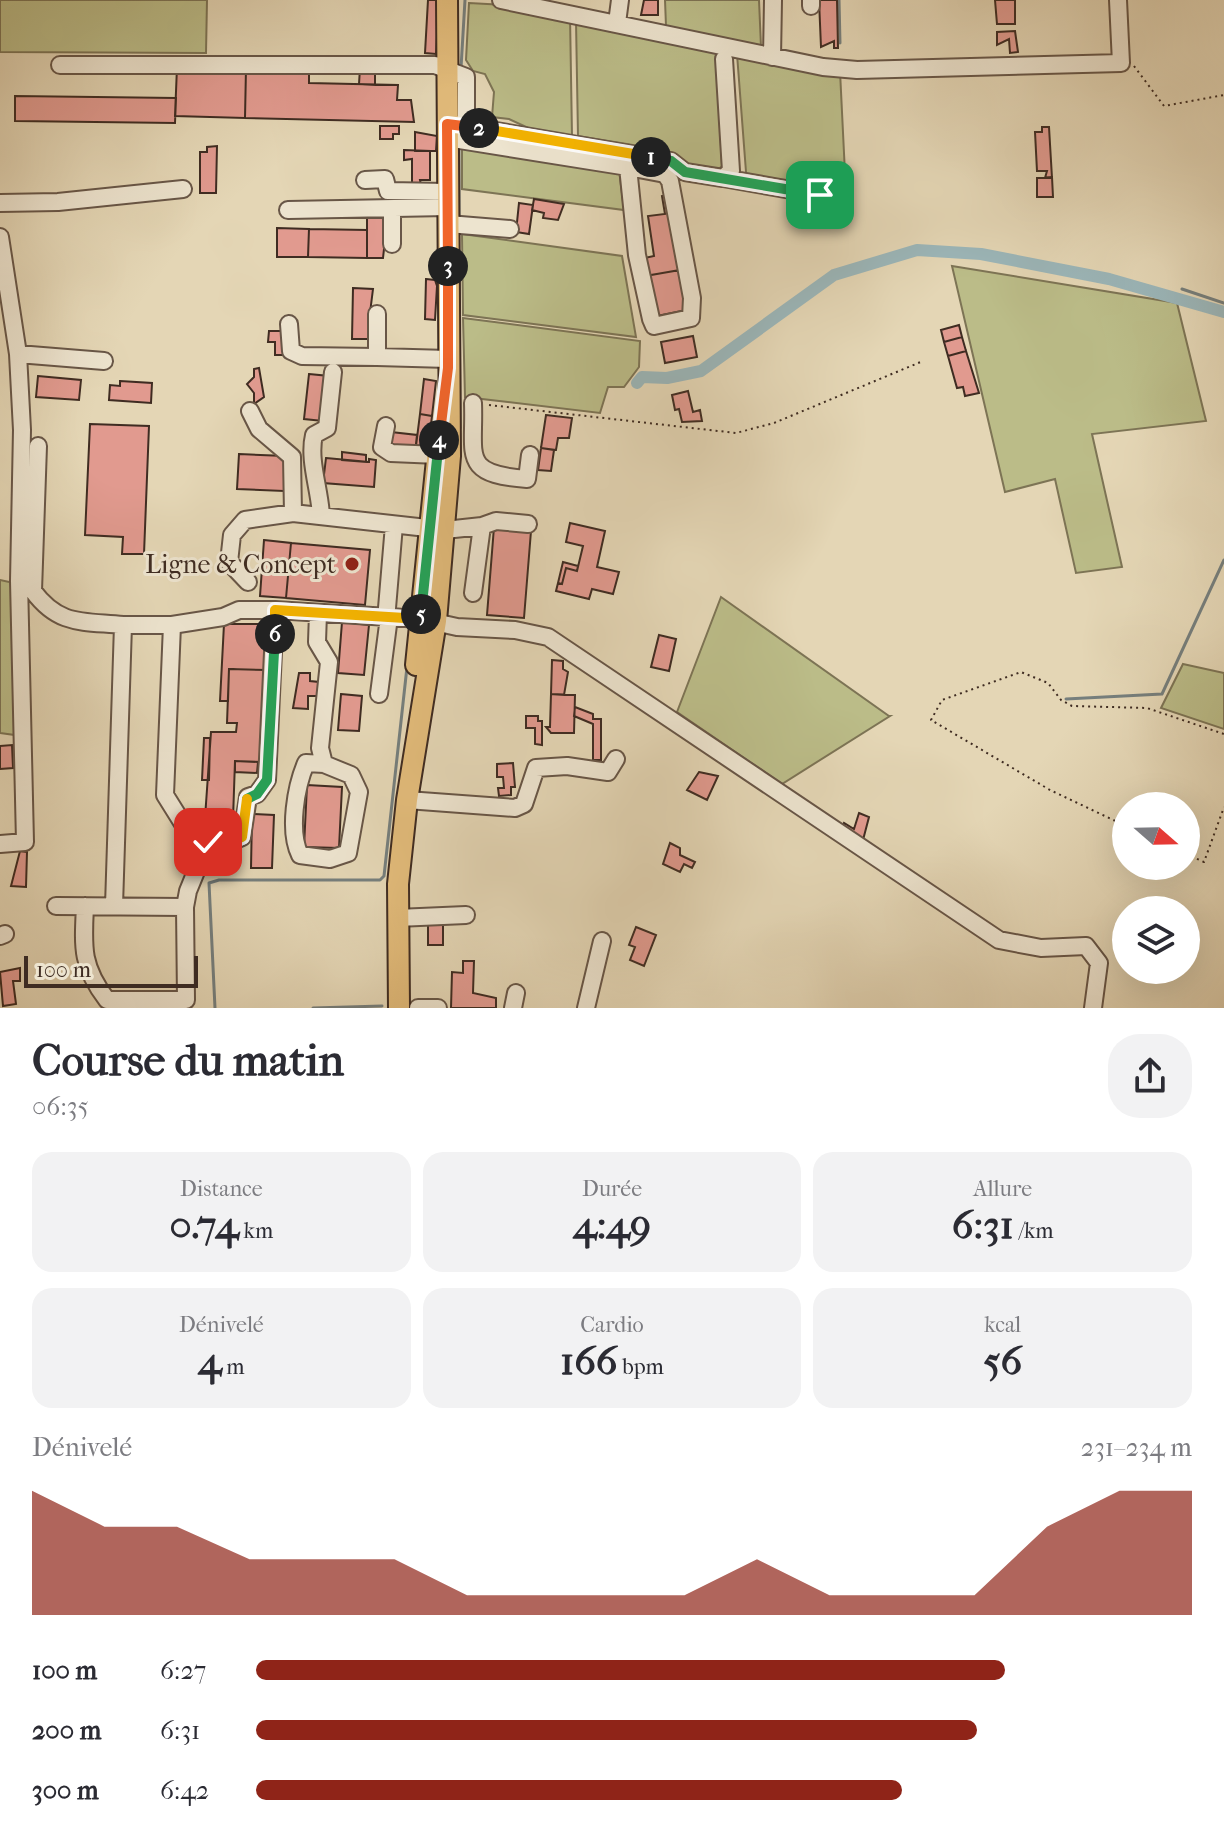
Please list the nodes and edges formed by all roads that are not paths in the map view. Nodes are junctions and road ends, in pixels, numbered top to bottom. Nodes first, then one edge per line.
1 (447, 0) edge
2 (454, 0) edge
3 (501, 0) edge
4 (620, 0) edge
5 (773, 0) edge
6 (1118, 0) edge
7 (617, 23) junction
8 (772, 57) junction
9 (724, 59) dead end
10 (60, 65) dead end
11 (448, 67) junction
12 (453, 129) junction
13 (628, 167) junction
14 (723, 178) junction
15 (365, 180) dead end
16 (839, 181) dead end
17 (183, 189) dead end
18 (0, 203) edge
19 (448, 208) junction
20 (392, 209) junction
21 (288, 210) dead end
22 (510, 229) dead end
23 (0, 237) edge
24 (392, 244) dead end
25 (377, 314) dead end
26 (289, 324) dead end
27 (18, 354) junction
28 (377, 357) junction
29 (104, 361) dead end
30 (448, 364) junction
31 (333, 372) dead end
32 (473, 403) road end
33 (250, 411) dead end
34 (386, 426) dead end
35 (38, 446) dead end
36 (438, 455) junction
37 (530, 455) dead end
38 (293, 513) junction
39 (321, 516) junction
40 (528, 524) dead end
41 (394, 525) junction
42 (482, 526) junction
43 (437, 529) junction
44 (248, 582) dead end
45 (473, 593) dead end
46 (275, 610) junction
47 (318, 613) junction
48 (388, 613) junction
49 (428, 620) junction
50 (123, 625) junction
51 (172, 625) junction
52 (379, 694) dead end
53 (616, 759) dead end
54 (324, 764) junction
55 (407, 800) junction
56 (208, 842) junction
57 (0, 844) edge
58 (56, 906) dead end
59 (85, 906) junction
60 (114, 906) junction
61 (185, 907) junction
62 (466, 915) dead end
63 (397, 918) junction
64 (602, 941) dead end
65 (399, 1008) edge
66 (418, 1008) edge
67 (438, 1008) edge
68 (586, 1008) edge
69 (1093, 1008) edge

1 - 11 main road
2 - 11 main road
3 - 7 street
4 - 7 street
5 - 8 street
6 - 8 street
7 - 8 street
9 - 14 street
10 - 11 street
11 - 12 main road
12 - 13 street
12 - 14 street
12 - 19 main road
13 - 13 street
14 - 16 street
15 - 19 street
17 - 18 street
19 - 20 street
19 - 22 street
19 - 30 main road
20 - 21 street
20 - 24 street
23 - 27 street
25 - 28 street
26 - 28 street
27 - 29 street
27 - 57 street
28 - 30 street
30 - 36 main road
30 - 43 main road
31 - 39 street
32 - 37 street
33 - 38 street
34 - 36 street
35 - 50 street
36 - 43 main road
38 - 39 street
38 - 44 street
39 - 41 street
40 - 42 street
41 - 43 street
41 - 48 street
42 - 43 street
42 - 45 street
43 - 49 main road
43 - 49 main road
46 - 47 street
46 - 51 street
46 - 56 street
47 - 48 street
47 - 54 street
48 - 49 street
48 - 52 street
49 - 55 main road
49 - 55 main road
49 - 69 street
50 - 51 street
50 - 60 street
51 - 56 street
53 - 55 street
54 - 54 street
55 - 63 main road
56 - 61 street
58 - 59 street
59 - 60 street
59 - 61 street
60 - 61 street
62 - 63 street
63 - 65 main road
64 - 68 street
66 - 67 street

